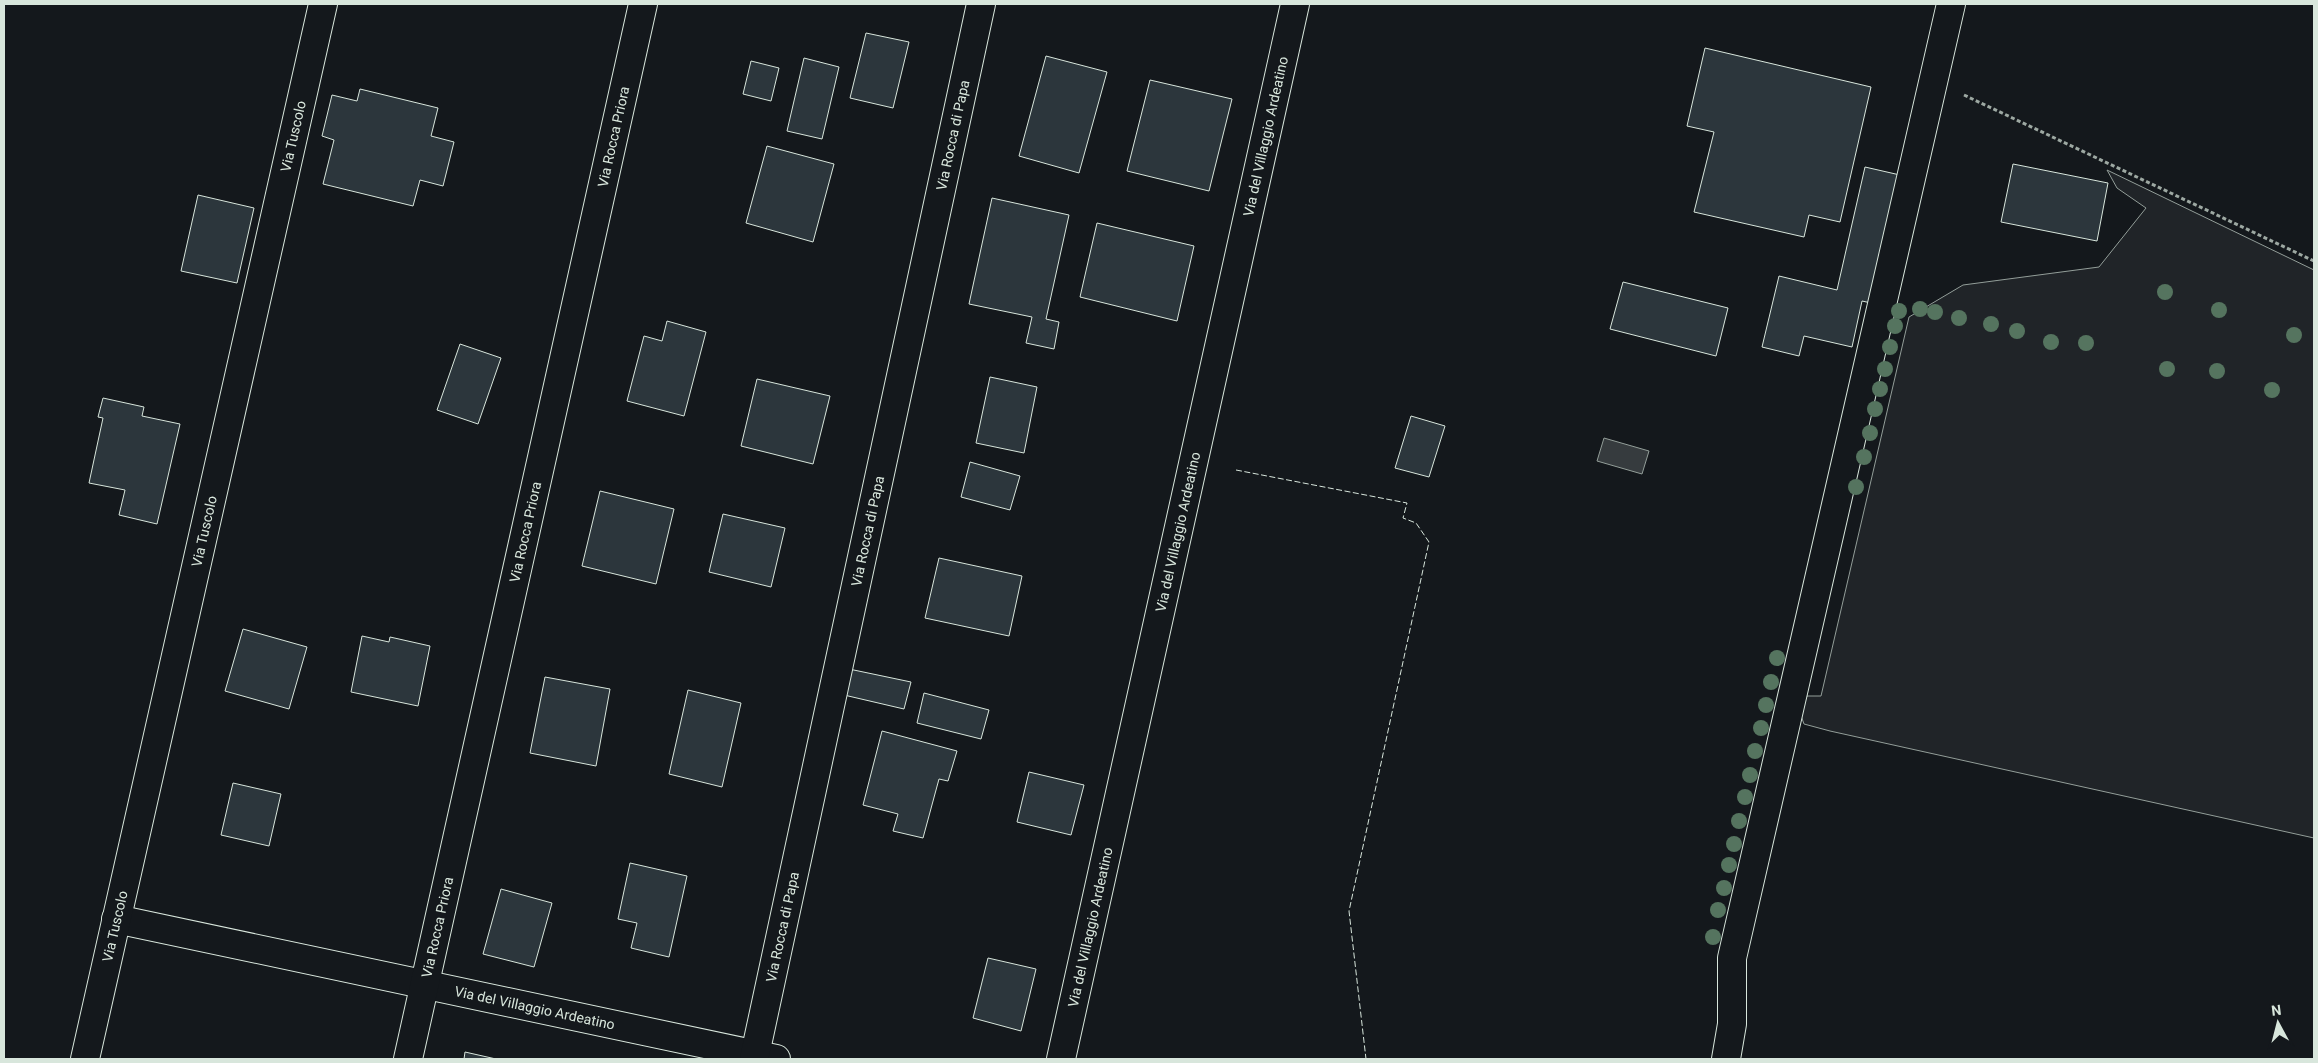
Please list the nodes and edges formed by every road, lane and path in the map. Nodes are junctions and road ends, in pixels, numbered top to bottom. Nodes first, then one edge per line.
1 (323, 4) edge
2 (643, 4) edge
3 (981, 4) edge
4 (1295, 4) edge
5 (1951, 4) edge
6 (1934, 81) junction
7 (2314, 261) edge
8 (116, 919) junction
9 (425, 984) junction
10 (762, 1057) edge
11 (85, 1059) edge
12 (408, 1059) edge
13 (1061, 1059) edge
14 (1726, 1059) edge

1 - 8 street, Via Tuscolo
2 - 9 street, Via Rocca Priora
3 - 10 street, Via Rocca di Papa
4 - 13 street, Via del Villaggio Ardeatino
5 - 6 street
6 - 7 path
6 - 14 street
8 - 9 street, Via del Villaggio Ardeatino
8 - 11 street, Via Tuscolo
9 - 10 street, Via del Villaggio Ardeatino
9 - 12 street, Via Rocca Priora

